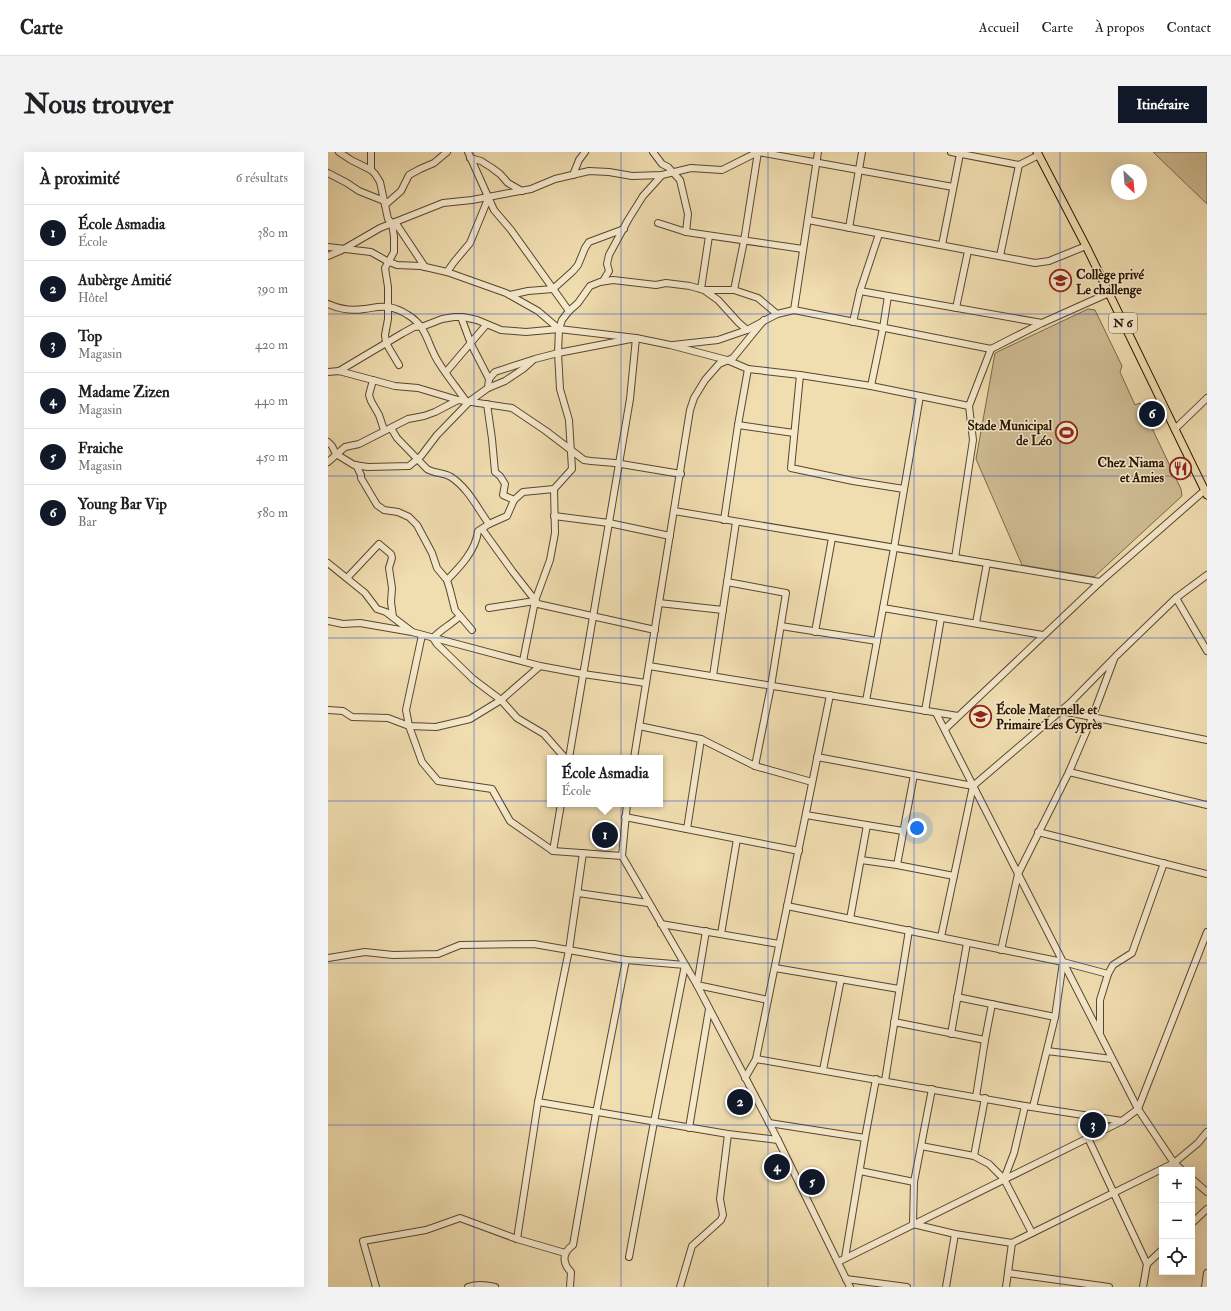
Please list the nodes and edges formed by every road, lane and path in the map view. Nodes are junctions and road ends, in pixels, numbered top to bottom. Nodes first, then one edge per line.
1 (340, 152) edge
2 (371, 152) edge
3 (447, 152) edge
4 (585, 152) edge
5 (653, 152) edge
6 (758, 152) edge
7 (818, 152) edge
8 (862, 152) edge
9 (951, 152) edge
10 (772, 154) edge
11 (960, 154) junction
12 (1038, 154) edge
13 (469, 155) edge
14 (816, 163) junction
15 (1019, 165) junction
16 (371, 170) junction
17 (859, 170) junction
18 (672, 172) junction
19 (328, 173) edge
20 (573, 174) junction
21 (662, 175) junction
22 (953, 187) junction
23 (522, 191) junction
24 (488, 198) junction
25 (385, 203) junction
26 (808, 220) junction
27 (394, 222) junction
28 (658, 224) dead end
29 (849, 228) junction
30 (624, 229) junction
31 (686, 232) junction
32 (879, 234) junction
33 (710, 236) junction
34 (744, 241) junction
35 (942, 246) junction
36 (1086, 246) junction
37 (328, 247) edge
38 (803, 249) junction
39 (342, 250) junction
40 (968, 250) junction
41 (328, 256) edge
42 (1000, 256) junction
43 (389, 262) junction
44 (426, 267) junction
45 (447, 272) junction
46 (603, 281) junction
47 (553, 289) junction
48 (702, 290) junction
49 (734, 290) junction
50 (860, 291) junction
51 (1109, 293) junction
52 (510, 295) junction
53 (888, 296) junction
54 (328, 304) edge
55 (388, 307) junction
56 (956, 308) junction
57 (794, 310) junction
58 (569, 311) junction
59 (777, 314) junction
60 (461, 317) junction
61 (764, 320) junction
62 (853, 322) junction
63 (1042, 323) junction
64 (486, 325) junction
65 (422, 327) junction
66 (883, 328) junction
67 (559, 329) junction
68 (747, 330) junction
69 (636, 338) junction
70 (386, 343) junction
71 (471, 344) junction
72 (670, 345) junction
73 (991, 349) junction
74 (558, 353) junction
75 (535, 359) junction
76 (727, 360) junction
77 (399, 365) dead end
78 (328, 366) edge
79 (748, 369) junction
80 (334, 371) edge
81 (446, 372) junction
82 (800, 375) junction
83 (489, 379) junction
84 (373, 380) junction
85 (871, 386) junction
86 (488, 388) junction
87 (920, 396) junction
88 (1207, 398) edge
89 (458, 400) junction
90 (468, 401) junction
91 (487, 404) junction
92 (968, 406) junction
93 (738, 425) junction
94 (388, 429) junction
95 (1175, 429) junction
96 (794, 433) junction
97 (328, 442) edge
98 (571, 450) junction
99 (336, 454) junction
100 (417, 459) junction
101 (328, 462) edge
102 (619, 464) junction
103 (356, 465) junction
104 (681, 474) junction
105 (904, 489) junction
106 (554, 490) junction
107 (1206, 492) edge
108 (514, 500) junction
109 (674, 511) junction
110 (554, 516) junction
111 (724, 520) junction
112 (736, 522) junction
113 (609, 523) junction
114 (489, 524) junction
115 (482, 529) junction
116 (670, 536) junction
117 (832, 538) junction
118 (894, 548) junction
119 (955, 558) junction
120 (328, 563) edge
121 (987, 563) junction
122 (1207, 575) edge
123 (347, 578) junction
124 (447, 580) junction
125 (727, 582) junction
126 (1100, 582) junction
127 (1176, 598) junction
128 (536, 601) junction
129 (659, 603) junction
130 (489, 608) dead end
131 (883, 608) junction
132 (723, 610) junction
133 (460, 616) junction
134 (393, 617) junction
135 (593, 617) junction
136 (941, 618) junction
137 (328, 621) edge
138 (976, 624) junction
139 (781, 626) junction
140 (472, 630) dead end
141 (655, 630) junction
142 (412, 632) junction
143 (815, 632) junction
144 (422, 635) junction
145 (1043, 636) junction
146 (433, 638) junction
147 (877, 642) junction
148 (1207, 651) edge
149 (1116, 656) junction
150 (523, 661) junction
151 (540, 666) junction
152 (649, 666) junction
153 (583, 674) junction
154 (713, 676) junction
155 (646, 683) junction
156 (771, 686) junction
157 (830, 695) junction
158 (501, 700) junction
159 (866, 701) junction
160 (328, 710) edge
161 (925, 711) junction
162 (1062, 711) junction
163 (936, 713) junction
164 (958, 716) junction
165 (1092, 718) junction
166 (409, 726) junction
167 (639, 726) junction
168 (945, 729) junction
169 (701, 738) junction
170 (1207, 740) edge
171 (563, 755) edge
172 (570, 755) edge
173 (634, 755) edge
174 (818, 757) junction
175 (755, 766) junction
176 (1069, 772) junction
177 (914, 775) junction
178 (812, 782) junction
179 (974, 786) junction
180 (1207, 805) edge
181 (560, 807) edge
182 (627, 807) edge
183 (806, 815) junction
184 (625, 817) junction
185 (867, 825) junction
186 (687, 829) junction
187 (903, 831) junction
188 (1038, 832) junction
189 (737, 839) junction
190 (553, 851) junction
191 (799, 851) junction
192 (584, 853) junction
193 (622, 856) junction
194 (861, 860) junction
195 (1164, 863) junction
196 (897, 865) junction
197 (1018, 874) junction
198 (1207, 874) edge
199 (954, 876) junction
200 (578, 893) junction
201 (648, 903) junction
202 (787, 906) junction
203 (850, 919) junction
204 (661, 924) junction
205 (909, 930) junction
206 (706, 931) junction
207 (1207, 932) edge
208 (722, 934) junction
209 (941, 937) junction
210 (967, 943) junction
211 (779, 944) junction
212 (570, 950) junction
213 (1001, 950) junction
214 (328, 958) edge
215 (626, 960) junction
216 (1063, 962) junction
217 (685, 965) junction
218 (775, 968) junction
219 (1108, 974) junction
220 (841, 979) junction
221 (697, 985) junction
222 (899, 989) junction
223 (958, 997) junction
224 (768, 1000) junction
225 (992, 1004) junction
226 (709, 1009) junction
227 (1055, 1017) junction
228 (894, 1022) junction
229 (951, 1034) junction
230 (1100, 1034) junction
231 (984, 1040) junction
232 (1047, 1051) junction
233 (756, 1059) junction
234 (1112, 1059) junction
235 (823, 1070) junction
236 (745, 1078) junction
237 (876, 1079) junction
238 (885, 1081) junction
239 (932, 1089) junction
240 (976, 1097) junction
241 (985, 1098) junction
242 (538, 1102) junction
243 (1025, 1106) junction
244 (1033, 1107) junction
245 (1138, 1110) junction
246 (596, 1112) junction
247 (1122, 1121) junction
248 (654, 1122) junction
249 (769, 1123) junction
250 (689, 1128) junction
251 (1207, 1132) edge
252 (728, 1134) junction
253 (865, 1138) junction
254 (1088, 1138) junction
255 (778, 1140) junction
256 (921, 1146) junction
257 (974, 1156) junction
258 (1174, 1163) junction
259 (1179, 1167) edge
260 (860, 1171) junction
261 (1004, 1179) junction
262 (914, 1182) junction
263 (1195, 1182) edge
264 (1207, 1192) edge
265 (1114, 1193) junction
266 (1207, 1210) edge
267 (1195, 1220) edge
268 (912, 1224) junction
269 (1032, 1233) junction
270 (955, 1234) junction
271 (517, 1239) junction
272 (1012, 1243) junction
273 (566, 1253) junction
274 (1159, 1253) edge
275 (629, 1257) dead end
276 (845, 1258) junction
277 (838, 1262) junction
278 (1147, 1264) junction
279 (1008, 1273) junction
280 (1207, 1273) edge
281 (846, 1279) junction
282 (376, 1287) edge
283 (468, 1287) edge
284 (495, 1287) edge
285 (570, 1287) edge
286 (680, 1287) edge
287 (850, 1287) edge
288 (908, 1287) edge
289 (946, 1287) edge
290 (1006, 1287) edge
291 (1105, 1287) edge
292 (1143, 1287) edge
293 (1205, 1287) edge

1 - 16 street
2 - 16 street
3 - 25 street
4 - 20 street
5 - 18 street
6 - 10 street
6 - 18 street
6 - 34 street
7 - 14 street
8 - 17 street
9 - 11 street
10 - 14 street
11 - 15 street
11 - 22 street
12 - 15 street
12 - 36 main road, N 6
13 - 23 street
13 - 24 street
14 - 17 street
14 - 26 street
15 - 42 street
16 - 25 street
17 - 22 street
17 - 29 street
18 - 21 street
18 - 31 street
19 - 25 street
20 - 21 street
20 - 23 street
21 - 30 street
22 - 35 street
23 - 24 street
24 - 27 street
24 - 45 street
24 - 47 street
25 - 27 street
26 - 29 street
26 - 38 street
27 - 39 street
27 - 43 street
27 - 44 street
28 - 31 street
29 - 32 street
30 - 46 street
30 - 47 street
31 - 33 street
32 - 35 street
32 - 50 street
33 - 34 street
33 - 48 street
34 - 38 street
34 - 49 street
35 - 40 street
36 - 42 street
36 - 51 main road, N 6
37 - 39 street
38 - 57 street
39 - 41 street
39 - 43 street
40 - 42 street
40 - 56 street
43 - 44 street
43 - 55 street
44 - 45 street
45 - 52 street
46 - 48 street
46 - 58 street
47 - 52 street
47 - 58 street
48 - 49 street
48 - 68 street
49 - 59 street
50 - 53 street
50 - 62 street
51 - 63 street
51 - 95 main road, N 6
52 - 67 street
53 - 56 street
53 - 66 street
54 - 55 street
55 - 65 street
55 - 70 street
56 - 63 street
57 - 59 street
57 - 62 street
58 - 67 street
59 - 61 street
60 - 64 street
60 - 65 street
60 - 71 street
61 - 68 street
61 - 76 street
62 - 66 street
63 - 73 street
64 - 67 street
64 - 71 street
65 - 70 street
65 - 81 street
66 - 73 street
66 - 85 street
67 - 69 street
67 - 74 street
68 - 72 street
69 - 72 street
69 - 74 street
69 - 102 street
70 - 77 street
70 - 80 street
71 - 81 street
71 - 83 street
72 - 76 street
73 - 92 street
74 - 75 street
74 - 98 street
75 - 83 street
75 - 86 street
76 - 79 street
76 - 104 street
78 - 80 street
79 - 82 street
79 - 93 street
80 - 84 street
81 - 90 street
82 - 85 street
82 - 96 street
83 - 86 street
84 - 89 street
84 - 94 street
85 - 87 street
86 - 90 street
87 - 92 street
87 - 105 street
88 - 95 street
89 - 90 street
89 - 94 street
90 - 91 street
90 - 100 street
91 - 98 street
91 - 108 street
92 - 119 street
93 - 96 street
93 - 111 street
94 - 99 street
94 - 100 street
95 - 107 main road, N 6
96 - 105 street
97 - 99 street
98 - 102 street
98 - 106 street
99 - 101 street
99 - 103 street
100 - 103 street
100 - 114 street
102 - 104 street
102 - 113 street
103 - 124 street
104 - 109 street
105 - 118 street
106 - 108 street
106 - 110 street
107 - 126 street
108 - 114 street
109 - 111 street
109 - 116 street
110 - 113 street
110 - 128 street
111 - 112 street
112 - 117 street
112 - 125 street
113 - 116 street
113 - 135 street
114 - 115 street
115 - 124 street
115 - 128 street
116 - 129 street
117 - 118 street
117 - 143 street
118 - 119 street
118 - 131 street
119 - 121 street
120 - 123 street
121 - 126 street
121 - 138 street
122 - 127 street
123 - 134 street
123 - 134 street
124 - 133 street
125 - 132 street
125 - 139 street
126 - 145 street
127 - 148 street
127 - 149 street
128 - 130 street
128 - 135 street
128 - 150 street
129 - 132 street
129 - 141 street
131 - 136 street
131 - 147 street
132 - 154 street
133 - 140 street
133 - 146 street
134 - 142 street
135 - 141 street
135 - 153 street
136 - 138 street
136 - 161 street
137 - 142 street
138 - 145 street
139 - 143 street
139 - 156 street
141 - 152 street
142 - 144 street
143 - 147 street
144 - 146 street
144 - 166 street
145 - 164 street
146 - 150 street
146 - 158 street
147 - 159 street
149 - 162 street
149 - 165 street
150 - 151 street
151 - 153 street
151 - 158 street
152 - 154 street
152 - 155 street
153 - 155 street
153 - 172 street
154 - 156 street
155 - 167 street
156 - 157 street
156 - 175 street
157 - 159 street
157 - 174 street
158 - 166 street
158 - 171 street
159 - 161 street
160 - 166 street
161 - 163 street
162 - 165 street
162 - 179 street
163 - 164 street
163 - 168 street
164 - 168 street
165 - 170 street
165 - 176 street
166 - 190 street
167 - 169 street
167 - 173 street
168 - 179 street
169 - 175 street
169 - 186 street
174 - 177 street
174 - 178 street
175 - 178 street
176 - 180 street
176 - 188 street
177 - 179 street
177 - 187 street
178 - 183 street
179 - 197 street
179 - 199 street
181 - 190 street
182 - 184 street
183 - 185 street
183 - 191 street
184 - 186 street
184 - 193 street
185 - 187 street
185 - 194 street
186 - 189 street
187 - 196 street
188 - 195 street
188 - 197 street
189 - 191 street
189 - 208 street
190 - 192 street
191 - 202 street
192 - 193 street
192 - 200 street
193 - 201 street
194 - 196 street
194 - 203 street
195 - 198 street
195 - 219 street
196 - 199 street
197 - 213 street
197 - 216 street
199 - 209 street
200 - 201 street
200 - 212 street
201 - 204 street
202 - 203 street
202 - 211 street
203 - 205 street
204 - 206 street
204 - 217 street
205 - 209 street
205 - 222 street
206 - 208 street
206 - 221 street
207 - 245 street
208 - 211 street
209 - 210 street
210 - 213 street
210 - 223 street
211 - 218 street
212 - 214 street
212 - 215 street
212 - 242 street
213 - 216 street
215 - 217 street
215 - 246 street
216 - 219 street
216 - 227 street
216 - 230 street
217 - 221 street
217 - 248 street
218 - 220 street
218 - 224 street
219 - 230 street
220 - 222 street
220 - 235 street
221 - 224 street
221 - 226 street
222 - 228 street
223 - 225 street
223 - 229 street
224 - 233 street
225 - 227 street
225 - 231 street
226 - 236 street
226 - 250 street
227 - 232 street
228 - 229 street
228 - 238 street
229 - 231 street
230 - 234 street
231 - 240 street
232 - 234 street
232 - 244 street
233 - 235 street
233 - 236 street
234 - 245 street
235 - 237 street
236 - 249 street
237 - 238 street
237 - 253 street
238 - 239 street
239 - 240 street
239 - 256 street
240 - 241 street
241 - 243 street
241 - 257 street
242 - 246 street
242 - 271 street
243 - 244 street
243 - 261 street
244 - 247 street
245 - 247 street
245 - 258 street
246 - 248 street
246 - 273 street
247 - 254 street
248 - 250 street
248 - 275 street
249 - 253 street
249 - 255 street
250 - 252 street
251 - 258 street
252 - 255 street
252 - 286 street
253 - 260 street
254 - 261 street
254 - 265 street
255 - 277 street
256 - 257 street
256 - 262 street
257 - 261 street
258 - 259 street
258 - 265 street
260 - 262 street
260 - 276 street
261 - 268 street
261 - 269 street
262 - 268 street
263 - 264 street
265 - 269 street
265 - 278 street
266 - 267 street
268 - 270 street
268 - 276 street
269 - 272 street
270 - 272 street
270 - 289 street
271 - 273 street
271 - 282 street
272 - 279 street
273 - 285 street
274 - 278 street
276 - 277 street
277 - 281 street
278 - 292 street
279 - 290 street
279 - 291 street
280 - 293 street
281 - 287 street
281 - 288 street
283 - 284 street

